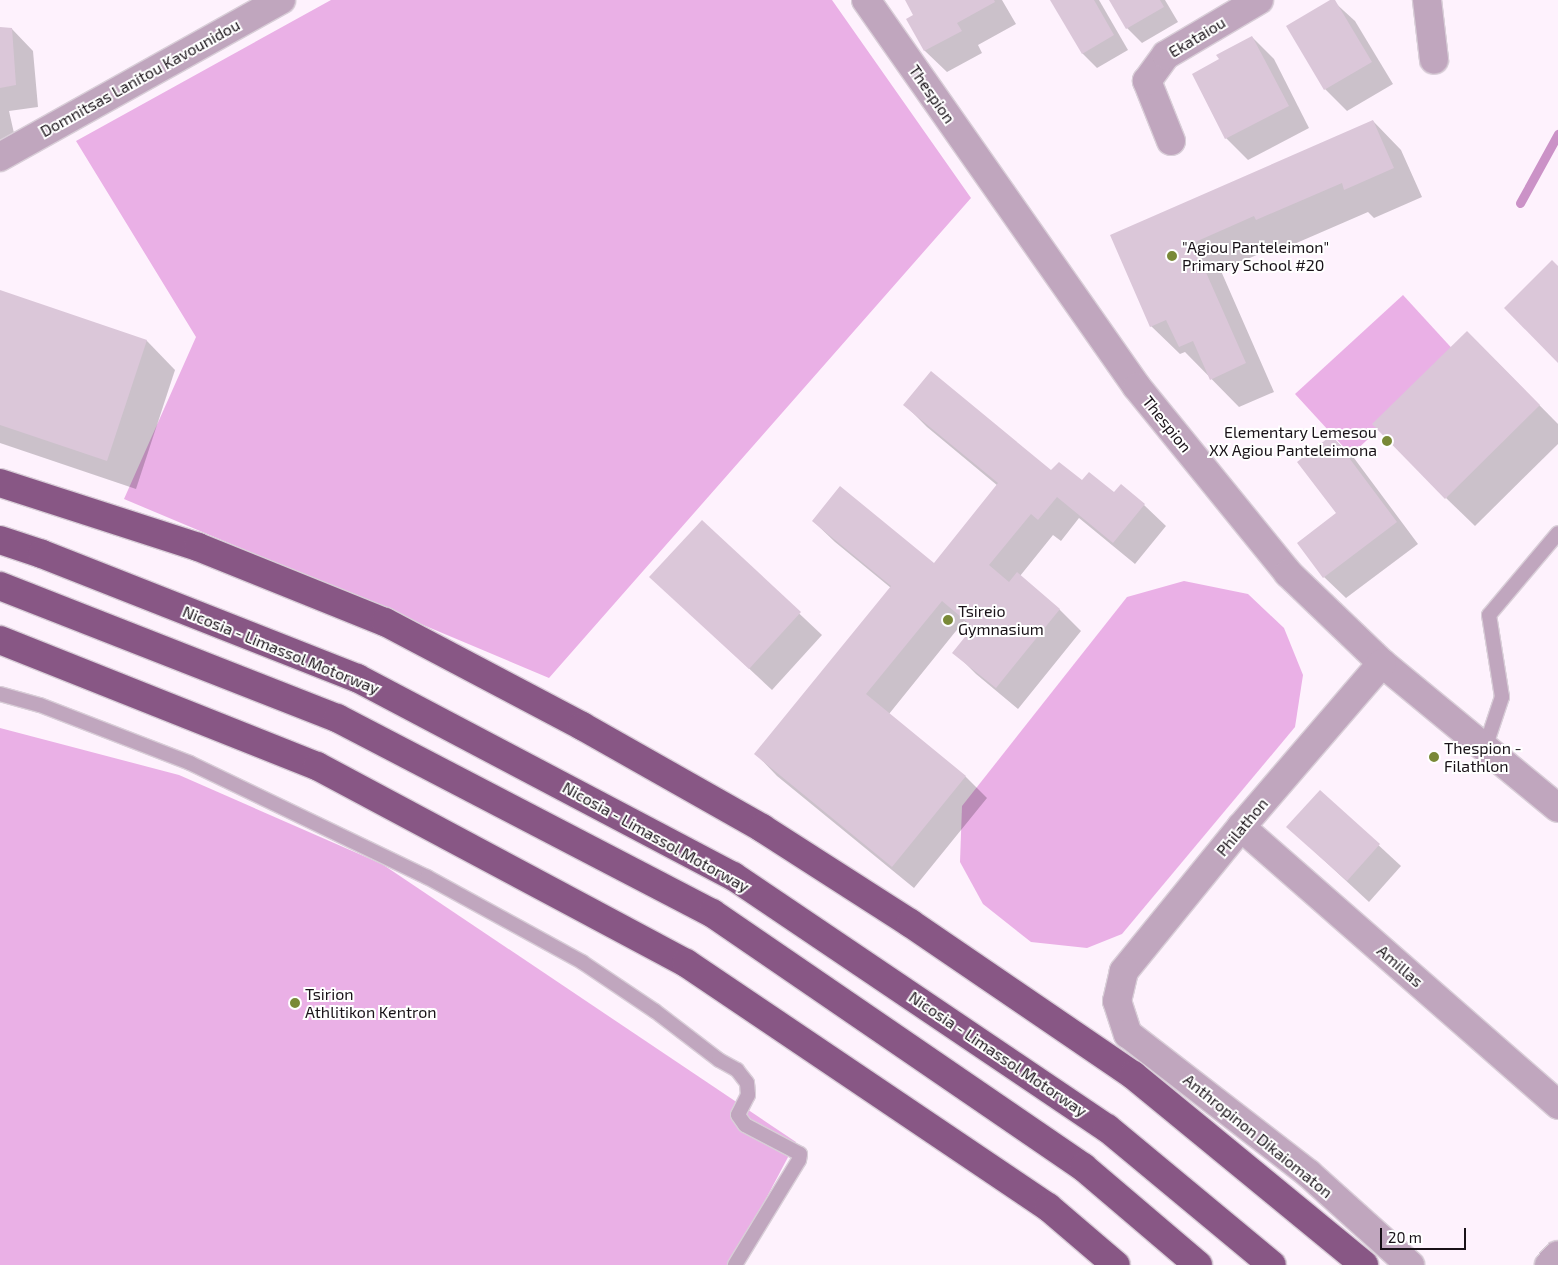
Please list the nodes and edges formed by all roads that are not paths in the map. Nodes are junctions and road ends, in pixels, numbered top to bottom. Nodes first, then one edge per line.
1 (281, 0) edge
2 (866, 0) edge
3 (1259, 0) edge
4 (1427, 0) edge
5 (1434, 60) dead end
6 (1171, 142) dead end
7 (0, 157) edge
8 (0, 483) edge
9 (0, 497) edge
10 (1558, 533) edge
11 (0, 540) edge
12 (198, 547) junction
13 (0, 586) edge
14 (0, 640) edge
15 (1382, 663) junction
16 (0, 694) edge
17 (1485, 748) junction
18 (1558, 808) edge
19 (1242, 827) junction
20 (1117, 1001) joint
21 (1558, 1105) edge
22 (1558, 1254) edge
23 (735, 1265) edge
24 (1116, 1265) edge
25 (1198, 1265) edge
26 (1272, 1265) edge
27 (1364, 1265) edge
28 (1410, 1265) edge
29 (1549, 1265) edge

1 - 7 street, Domnitsas Lanitou Kavounidou
2 - 15 street, Thespion
3 - 6 street, Ekataiou
4 - 5 street
8 - 12 highway
9 - 12 highway
10 - 17 lane
11 - 26 highway, Nicosia - Limassol Motorway
12 - 27 highway
13 - 25 highway
14 - 24 highway
15 - 17 street, Thespion
15 - 19 street, Philathon
16 - 23 lane
17 - 18 street, Thespion
19 - 20 street, Philathon
19 - 21 street, Amillas
20 - 28 street, Anthropinon Dikaiomaton
22 - 29 street

